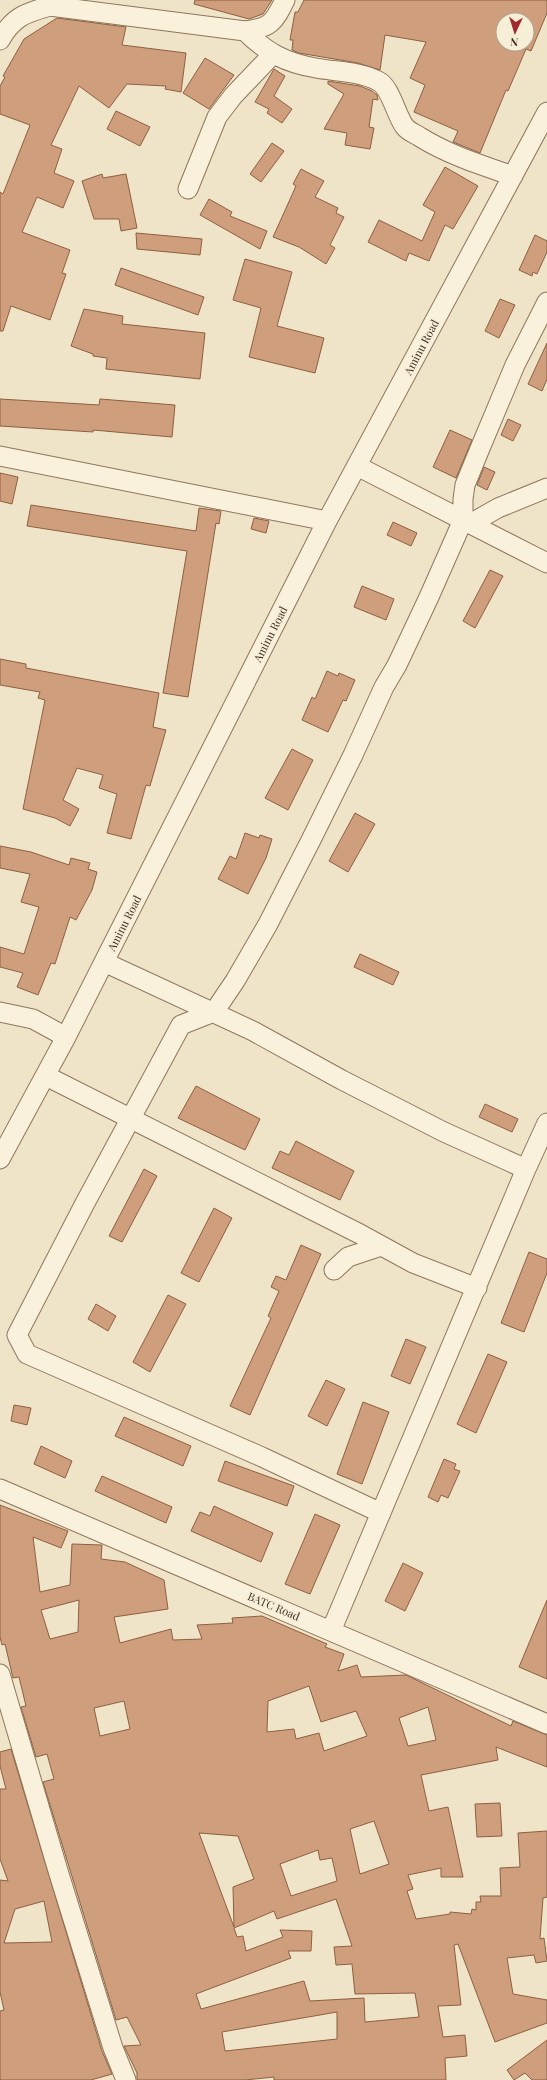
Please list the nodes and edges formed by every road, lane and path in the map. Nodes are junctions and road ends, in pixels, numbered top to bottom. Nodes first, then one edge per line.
1 (285, 0) edge
2 (245, 31) junction
3 (0, 40) edge
4 (273, 54) junction
5 (547, 112) edge
6 (513, 176) junction
7 (188, 189) dead end
8 (547, 302) edge
9 (542, 333) edge
10 (0, 456) edge
11 (357, 466) junction
12 (547, 488) edge
13 (328, 521) junction
14 (466, 522) junction
15 (547, 564) edge
16 (104, 962) junction
17 (0, 1012) edge
18 (214, 1012) junction
19 (66, 1037) junction
20 (46, 1076) junction
21 (132, 1118) junction
22 (547, 1123) edge
23 (0, 1159) edge
24 (526, 1169) junction
25 (381, 1246) junction
26 (334, 1270) dead end
27 (477, 1288) junction
28 (0, 1489) edge
29 (381, 1513) junction
30 (332, 1631) junction
31 (0, 1674) edge
32 (547, 1724) edge
33 (126, 2080) edge

1 - 2 street
2 - 3 street
2 - 4 street
4 - 6 street
4 - 7 street
5 - 6 street, Aminu Road
6 - 11 street, Aminu Road
8 - 9 street
9 - 14 street
10 - 13 street
11 - 13 street, Aminu Road
11 - 14 street
12 - 14 street
13 - 16 street, Aminu Road
14 - 15 street
14 - 18 street
16 - 18 street
16 - 19 street, Aminu Road
17 - 19 street
18 - 21 street
18 - 24 street
19 - 20 street, Aminu Road
20 - 21 street
20 - 23 street, Aminu Road
21 - 25 street
21 - 29 street
22 - 24 street
24 - 27 street
25 - 26 street
25 - 27 street
27 - 29 street
28 - 30 street, BATC Road
29 - 30 street
30 - 32 street, BATC Road
31 - 33 street

